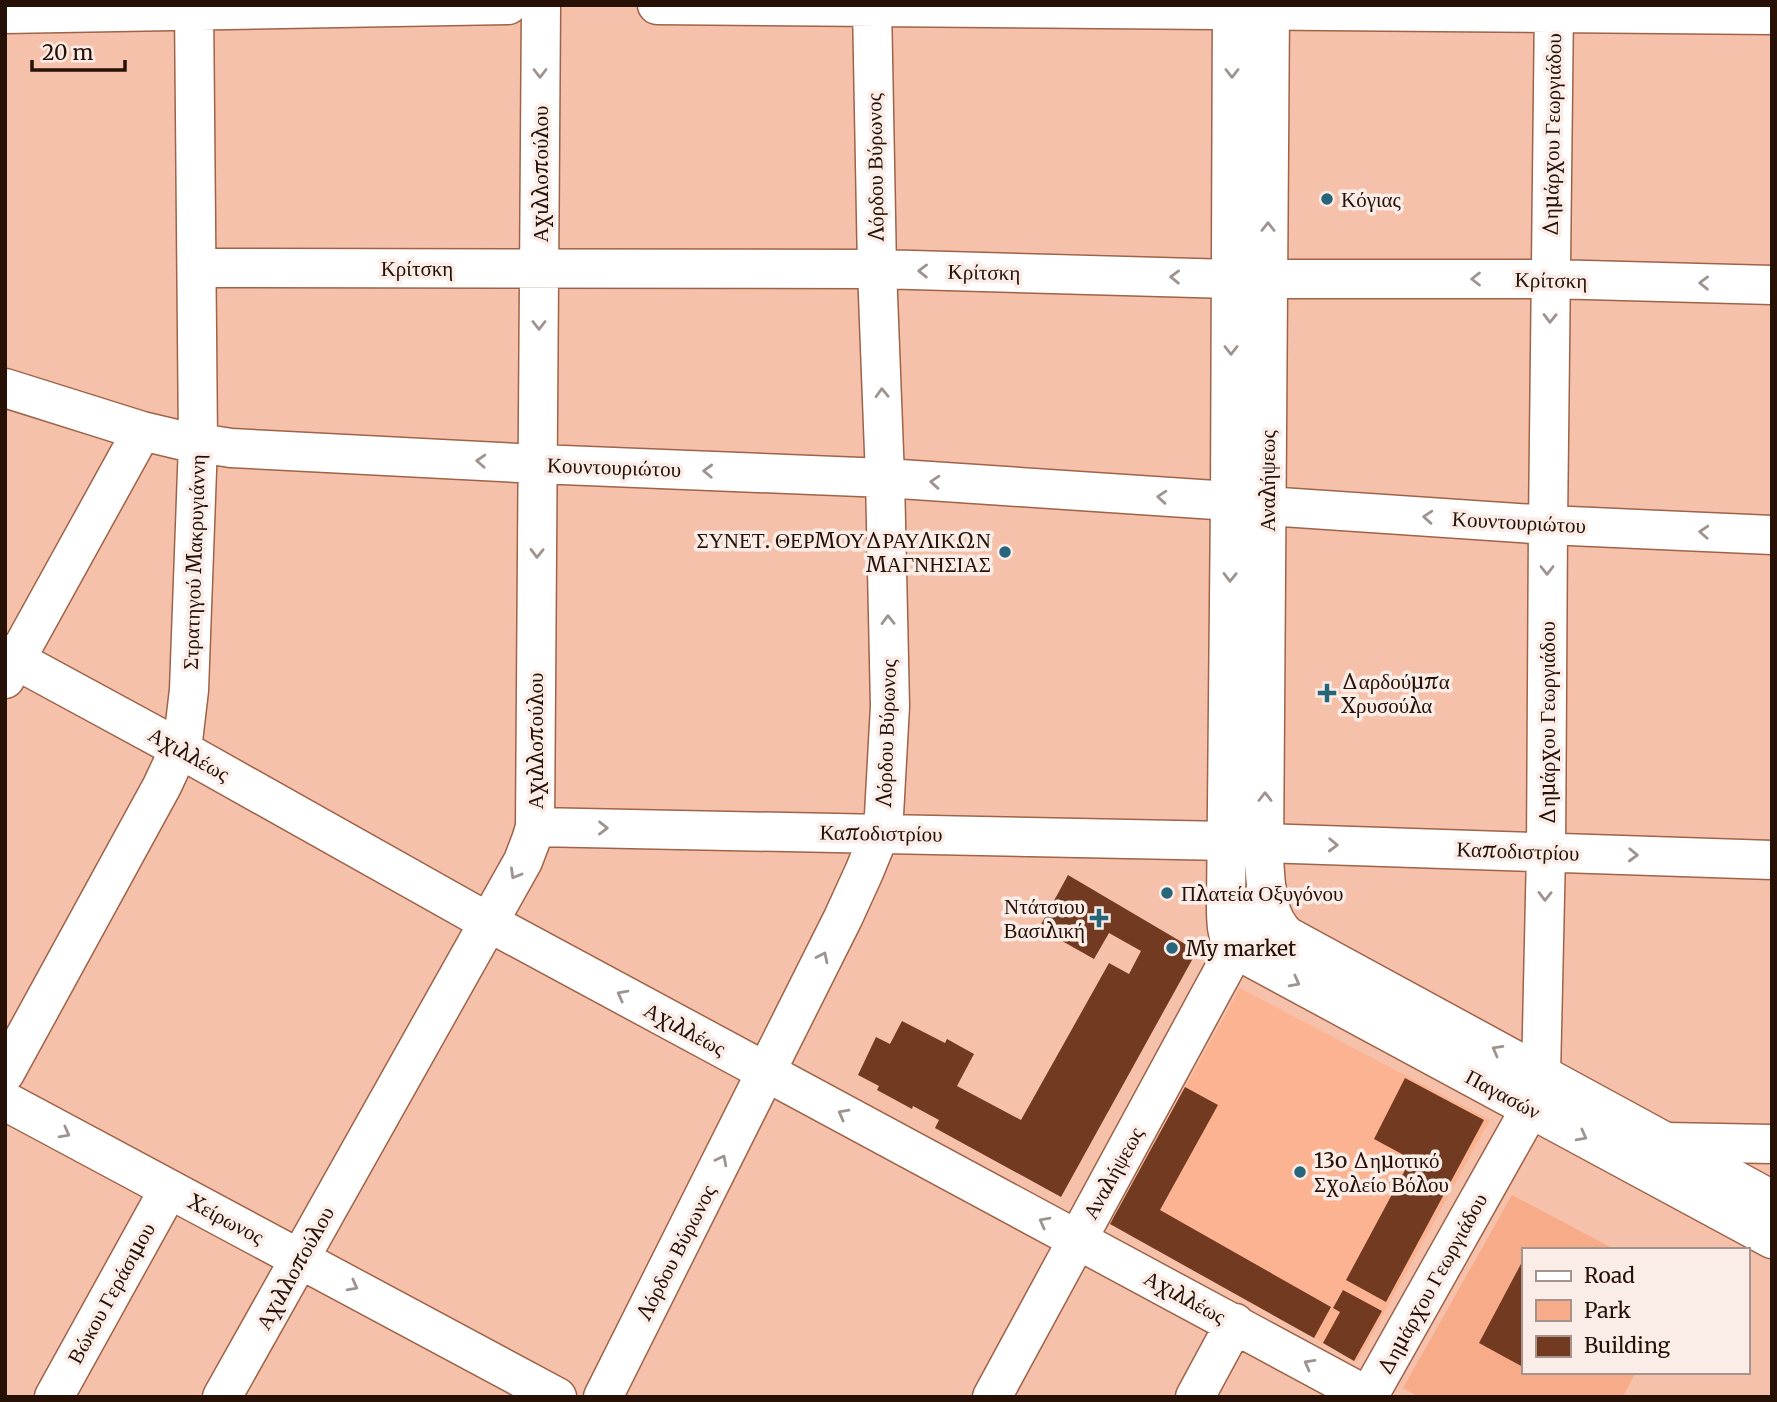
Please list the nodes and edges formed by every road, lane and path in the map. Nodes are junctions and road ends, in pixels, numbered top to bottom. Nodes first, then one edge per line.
1 (508, 5) edge
2 (541, 5) edge
3 (657, 5) edge
4 (872, 6) edge
5 (194, 8) edge
6 (1232, 8) edge
7 (1270, 8) edge
8 (1554, 9) edge
9 (5, 14) edge
10 (1772, 15) edge
11 (197, 268) junction
12 (539, 269) junction
13 (877, 269) junction
14 (1231, 279) junction
15 (1268, 279) junction
16 (1550, 279) junction
17 (1772, 285) edge
18 (5, 388) edge
19 (142, 431) junction
20 (198, 443) junction
21 (538, 464) junction
22 (885, 478) junction
23 (1248, 504) junction
24 (1548, 525) junction
25 (1772, 535) edge
26 (9, 664) edge
27 (180, 749) junction
28 (535, 827) junction
29 (880, 833) junction
30 (1246, 842) junction
31 (1546, 852) junction
32 (1772, 860) edge
33 (1267, 890) junction
34 (488, 922) junction
35 (1235, 949) junction
36 (5, 1073) edge
37 (766, 1073) junction
38 (1536, 1092) junction
39 (5, 1101) edge
40 (1666, 1142) junction
41 (1772, 1144) edge
42 (169, 1189) junction
43 (1772, 1200) edge
44 (1076, 1239) junction
45 (1772, 1239) edge
46 (300, 1258) junction
47 (1236, 1324) junction
48 (54, 1397) edge
49 (222, 1397) edge
50 (557, 1397) edge
51 (603, 1397) edge
52 (992, 1397) edge
53 (1195, 1397) edge
54 (1369, 1397) edge

1 - 5 street
2 -> 12 street, Αχιλλοπούλου
3 - 4 street
4 - 6 street
4 - 13 street, Λόρδου Βύρωνος
5 - 9 street
5 - 11 street, Στρατηγού Μακρυγιάννη
6 - 7 street
6 -> 14 street, Αναλήψεως
7 - 8 street
15 -> 7 street, Αναλήψεως
8 - 10 street
8 - 16 street, Δημάρχου Γεωργιάδου
11 - 12 street, Κρίτσκη
11 - 20 street, Στρατηγού Μακρυγιάννη
12 - 13 street, Κρίτσκη
12 -> 21 street, Αχιλλοπούλου
14 -> 13 street, Κρίτσκη
22 -> 13 street, Λόρδου Βύρωνος
14 - 15 street, Κρίτσκη
14 -> 23 street, Αναλήψεως
16 -> 15 street, Κρίτσκη
15 - 23 street, Αναλήψεως
17 -> 16 street, Κρίτσκη
16 -> 24 street, Δημάρχου Γεωργιάδου
18 - 19 street, Κουντουριώτου
19 - 20 street, Κουντουριώτου
19 - 26 street
21 -> 20 street, Κουντουριώτου
20 - 27 street, Στρατηγού Μακρυγιάννη
22 -> 21 street, Κουντουριώτου
21 -> 28 street, Αχιλλοπούλου
23 -> 22 street, Κουντουριώτου
29 -> 22 street, Λόρδου Βύρωνος
24 -> 23 street, Κουντουριώτου
23 - 30 street, Αναλήψεως
25 -> 24 street, Κουντουριώτου
24 -> 31 street, Δημάρχου Γεωργιάδου
26 - 27 street, Αχιλλέως
27 - 34 street, Αχιλλέως
27 - 36 street, Στρατηγού Μακρυγιάννη
28 -> 29 street, Καποδιστρίου
28 -> 34 street, Αχιλλοπούλου
29 - 30 street, Καποδιστρίου
37 -> 29 street, Λόρδου Βύρωνος
30 -> 31 street, Καποδιστρίου
30 - 33 street, Αναλήψεως
30 - 35 street, Αναλήψεως
31 -> 32 street, Καποδιστρίου
31 -> 38 street, Δημάρχου Γεωργιάδου
33 - 35 street, Αναλήψεως
38 -> 33 street, Παγασών
37 -> 34 street, Αχιλλέως
34 - 46 street, Αχιλλοπούλου
35 -> 38 street, Παγασών
35 - 44 street, Αναλήψεως
44 -> 37 street, Αχιλλέως
51 -> 37 street, Λόρδου Βύρωνος
38 - 40 street, Παγασών
38 -> 45 street, Παγασών
38 - 54 street, Δημάρχου Γεωργιάδου
39 -> 42 street, Χείρωνος
40 - 41 street
40 - 43 street, Παγασών
42 - 46 street, Χείρωνος
42 - 48 street, Βώκου Γεράσιμου
44 - 47 street, Αχιλλέως
44 - 52 street, Αναλήψεως
46 - 49 street, Αχιλλοπούλου
46 -> 50 street, Χείρωνος
47 - 53 street
54 -> 47 street, Αχιλλέως

